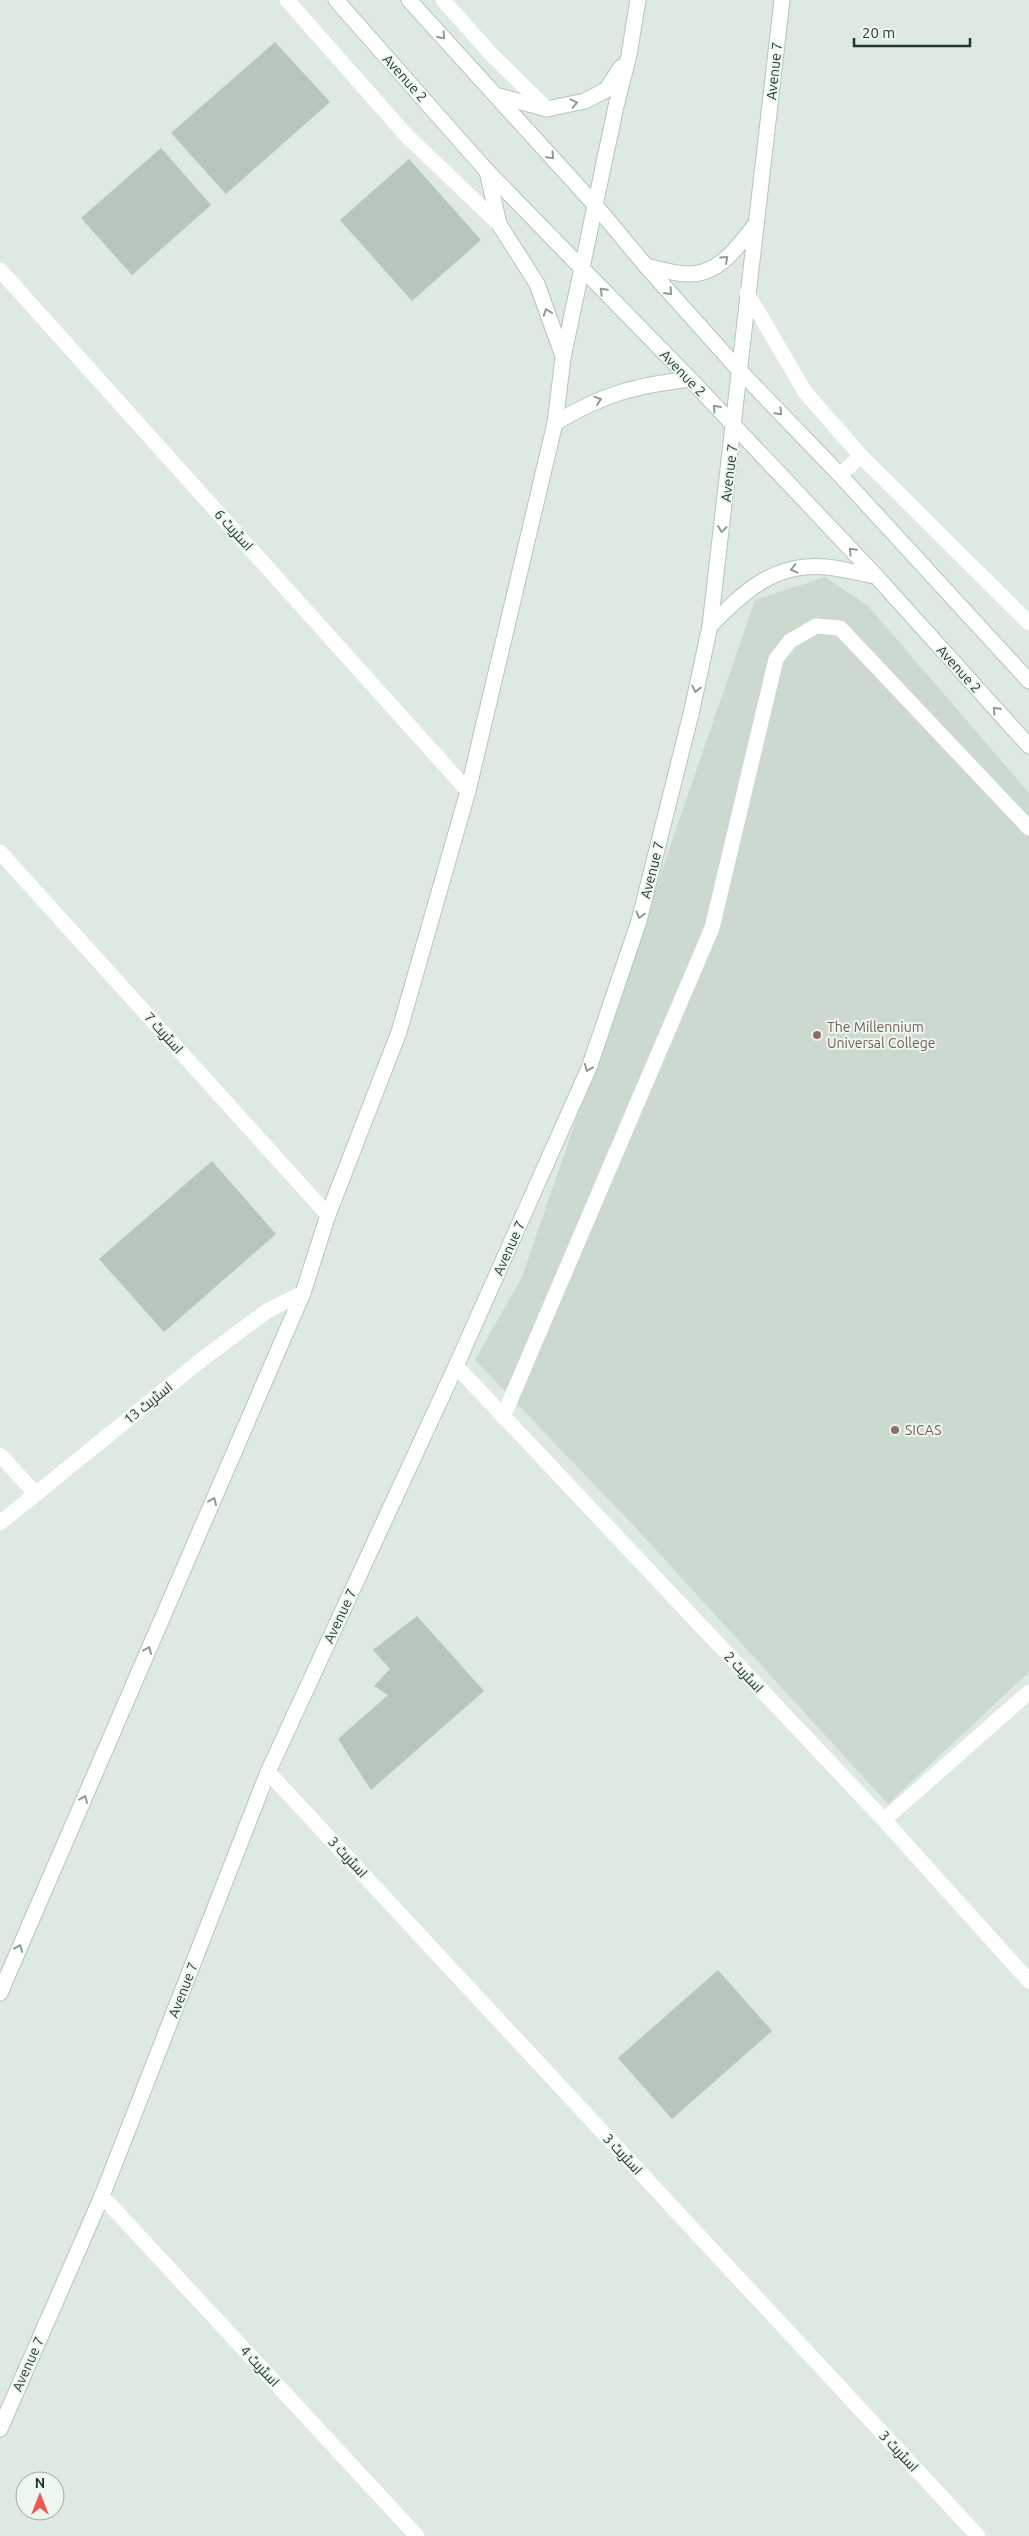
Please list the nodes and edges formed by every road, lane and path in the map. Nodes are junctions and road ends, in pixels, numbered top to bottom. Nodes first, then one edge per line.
1 (287, 0) edge
2 (336, 0) edge
3 (409, 0) edge
4 (443, 0) edge
5 (638, 0) edge
6 (782, 0) edge
7 (629, 55) junction
8 (494, 94) junction
9 (547, 110) junction
10 (486, 170) junction
11 (596, 206) junction
12 (499, 224) junction
13 (757, 224) junction
14 (646, 266) junction
15 (582, 269) junction
16 (0, 270) edge
17 (747, 293) junction
18 (563, 358) junction
19 (739, 370) junction
20 (690, 379) junction
21 (555, 423) junction
22 (734, 428) junction
23 (861, 456) junction
24 (840, 475) junction
25 (876, 576) junction
26 (1029, 623) edge
27 (710, 626) junction
28 (1029, 681) edge
29 (1029, 746) edge
30 (468, 790) junction
31 (1029, 828) edge
32 (0, 852) edge
33 (328, 1215) junction
34 (303, 1293) junction
35 (456, 1366) junction
36 (504, 1417) junction
37 (0, 1455) edge
38 (35, 1493) junction
39 (0, 1523) edge
40 (1029, 1692) edge
41 (268, 1772) junction
42 (884, 1820) junction
43 (1029, 1981) edge
44 (0, 1993) edge
45 (102, 2196) junction
46 (0, 2429) edge
47 (418, 2536) edge
48 (978, 2536) edge

1 - 12 street
2 - 10 street, Avenue 2
3 -> 8 street
4 - 9 street
5 - 7 street
6 - 13 street, Avenue 7
9 -> 7 street
7 - 11 street
8 - 9 street
8 -> 11 street
10 - 12 street
10 - 15 street, Avenue 2
11 - 14 street
11 - 15 street
18 -> 12 street
14 -> 13 street
13 - 17 street, Avenue 7
14 -> 19 street
15 - 18 street
20 -> 15 street, Avenue 2
16 - 30 street, اسٹریٹ 6
17 - 19 street, Avenue 7
17 - 23 street
18 - 21 street
19 - 22 street, Avenue 7
19 -> 24 street
21 -> 20 street
22 -> 20 street, Avenue 2
21 - 30 street
25 -> 22 street, Avenue 2
22 -> 27 street, Avenue 7
23 - 24 street
23 - 26 street
24 - 28 street
25 -> 27 street
29 -> 25 street, Avenue 2
27 -> 35 street, Avenue 7
30 - 33 street
31 - 36 street
32 - 33 street, اسٹریٹ 7
33 - 34 street
34 - 38 street, اسٹریٹ 13
44 -> 34 street
35 - 36 street, اسٹریٹ 2
35 - 41 street, Avenue 7
36 - 42 street, اسٹریٹ 2
37 - 38 street
38 - 39 street, اسٹریٹ 13
40 - 42 street
41 - 45 street, Avenue 7
41 - 48 street, اسٹریٹ 3
42 - 43 street, اسٹریٹ 2
45 - 46 street, Avenue 7
45 - 47 street, اسٹریٹ 4

